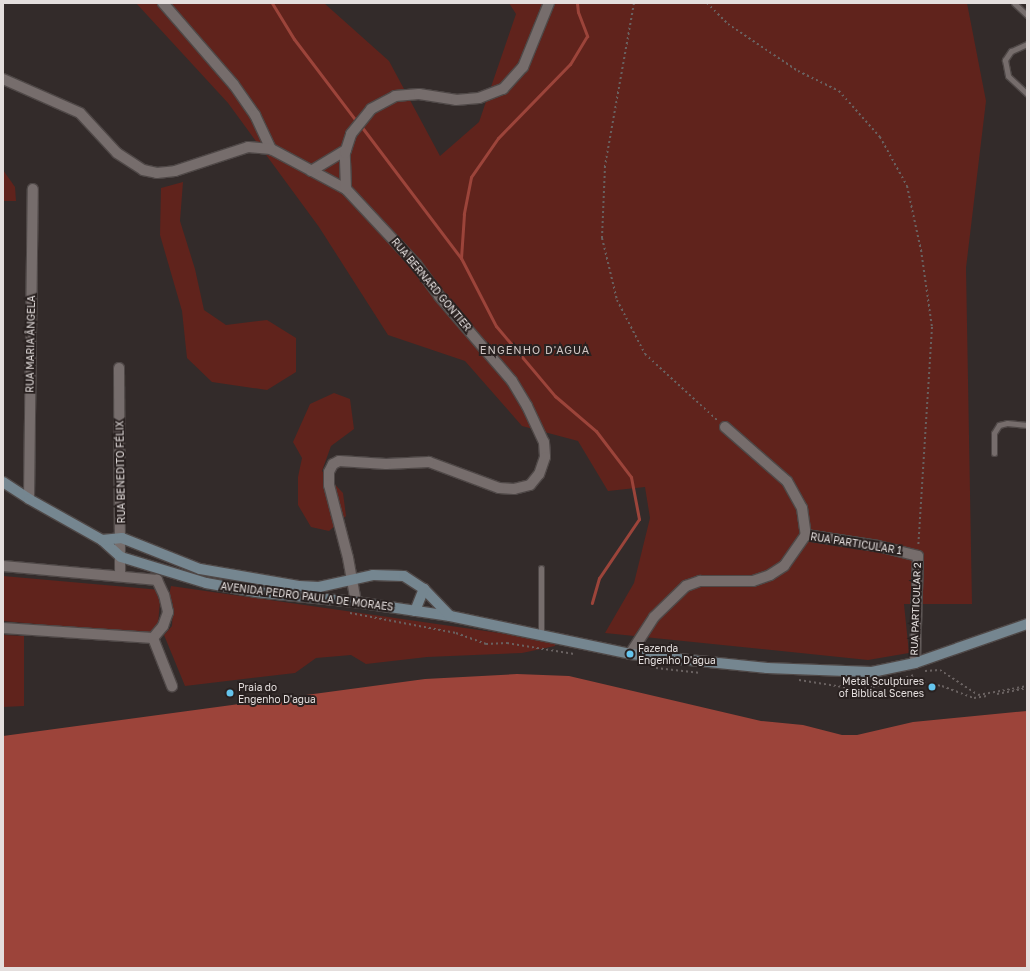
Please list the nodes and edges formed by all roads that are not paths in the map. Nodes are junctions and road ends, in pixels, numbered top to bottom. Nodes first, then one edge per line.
1 (163, 3) edge
2 (549, 3) edge
3 (1014, 3) edge
4 (1027, 14) edge
5 (1027, 44) edge
6 (3, 79) edge
7 (1027, 94) edge
8 (271, 149) junction
9 (346, 150) junction
10 (310, 171) junction
11 (33, 188) dead end
12 (346, 189) junction
13 (119, 368) dead end
14 (1027, 426) edge
15 (725, 427) road end
16 (994, 453) dead end
17 (3, 482) edge
18 (29, 499) junction
19 (806, 535) junction
20 (122, 538) junction
21 (102, 540) junction
22 (918, 556) joint
23 (121, 557) junction
24 (3, 566) edge
25 (540, 568) dead end
26 (165, 572) junction
27 (120, 576) junction
28 (157, 580) junction
29 (353, 580) junction
30 (424, 589) junction
31 (356, 602) junction
32 (415, 611) junction
33 (450, 616) junction
34 (1027, 624) edge
35 (3, 628) edge
36 (541, 636) junction
37 (153, 638) junction
38 (630, 654) junction
39 (915, 663) junction
40 (172, 686) dead end

1 - 8 street
2 - 9 street
3 - 4 lane
5 - 7 lane
6 - 8 street
8 - 10 street, RUA BERNARD GONTIER
9 - 10 street
9 - 12 street
10 - 12 street, RUA BERNARD GONTIER
11 - 18 street, RUA MARIA ÂNGELA
12 - 29 street, RUA BERNARD GONTIER
13 - 20 street, RUA BENEDITO FÉLIX
14 - 16 lane
15 - 19 street
17 - 18 main road, AVENIDA PEDRO PAULA DE MORAES
18 - 21 main road, AVENIDA PEDRO PAULA DE MORAES
19 - 22 street, RUA PARTICULAR 1
19 - 38 street, RUA PARTICULAR 1
20 - 21 main road, AVENIDA PEDRO PAULA DE MORAES
20 - 23 street, RUA BENEDITO FÉLIX
20 - 29 main road, AVENIDA PEDRO PAULA DE MORAES
21 - 23 main road, AVENIDA PEDRO PAULA DE MORAES
22 - 39 street, RUA PARTICULAR 2
23 - 26 main road, AVENIDA PEDRO PAULA DE MORAES
23 - 27 street, RUA BENEDITO FÉLIX
24 - 27 street
25 - 36 lane
26 - 28 street
26 - 31 main road, AVENIDA PEDRO PAULA DE MORAES
27 - 28 street
28 - 37 street
29 - 30 main road, AVENIDA PEDRO PAULA DE MORAES
29 - 31 street, RUA BERNARD GONTIER
30 - 32 main road
30 - 33 main road, AVENIDA PEDRO PAULA DE MORAES
31 - 32 main road, AVENIDA PEDRO PAULA DE MORAES
32 - 33 main road, AVENIDA PEDRO PAULA DE MORAES
33 - 36 main road, AVENIDA PEDRO PAULA DE MORAES
34 - 39 main road, AVENIDA PEDRO PAULA DE MORAES
35 - 37 street
36 - 38 main road, AVENIDA PEDRO PAULA DE MORAES
37 - 40 street
38 - 39 main road, AVENIDA PEDRO PAULA DE MORAES

